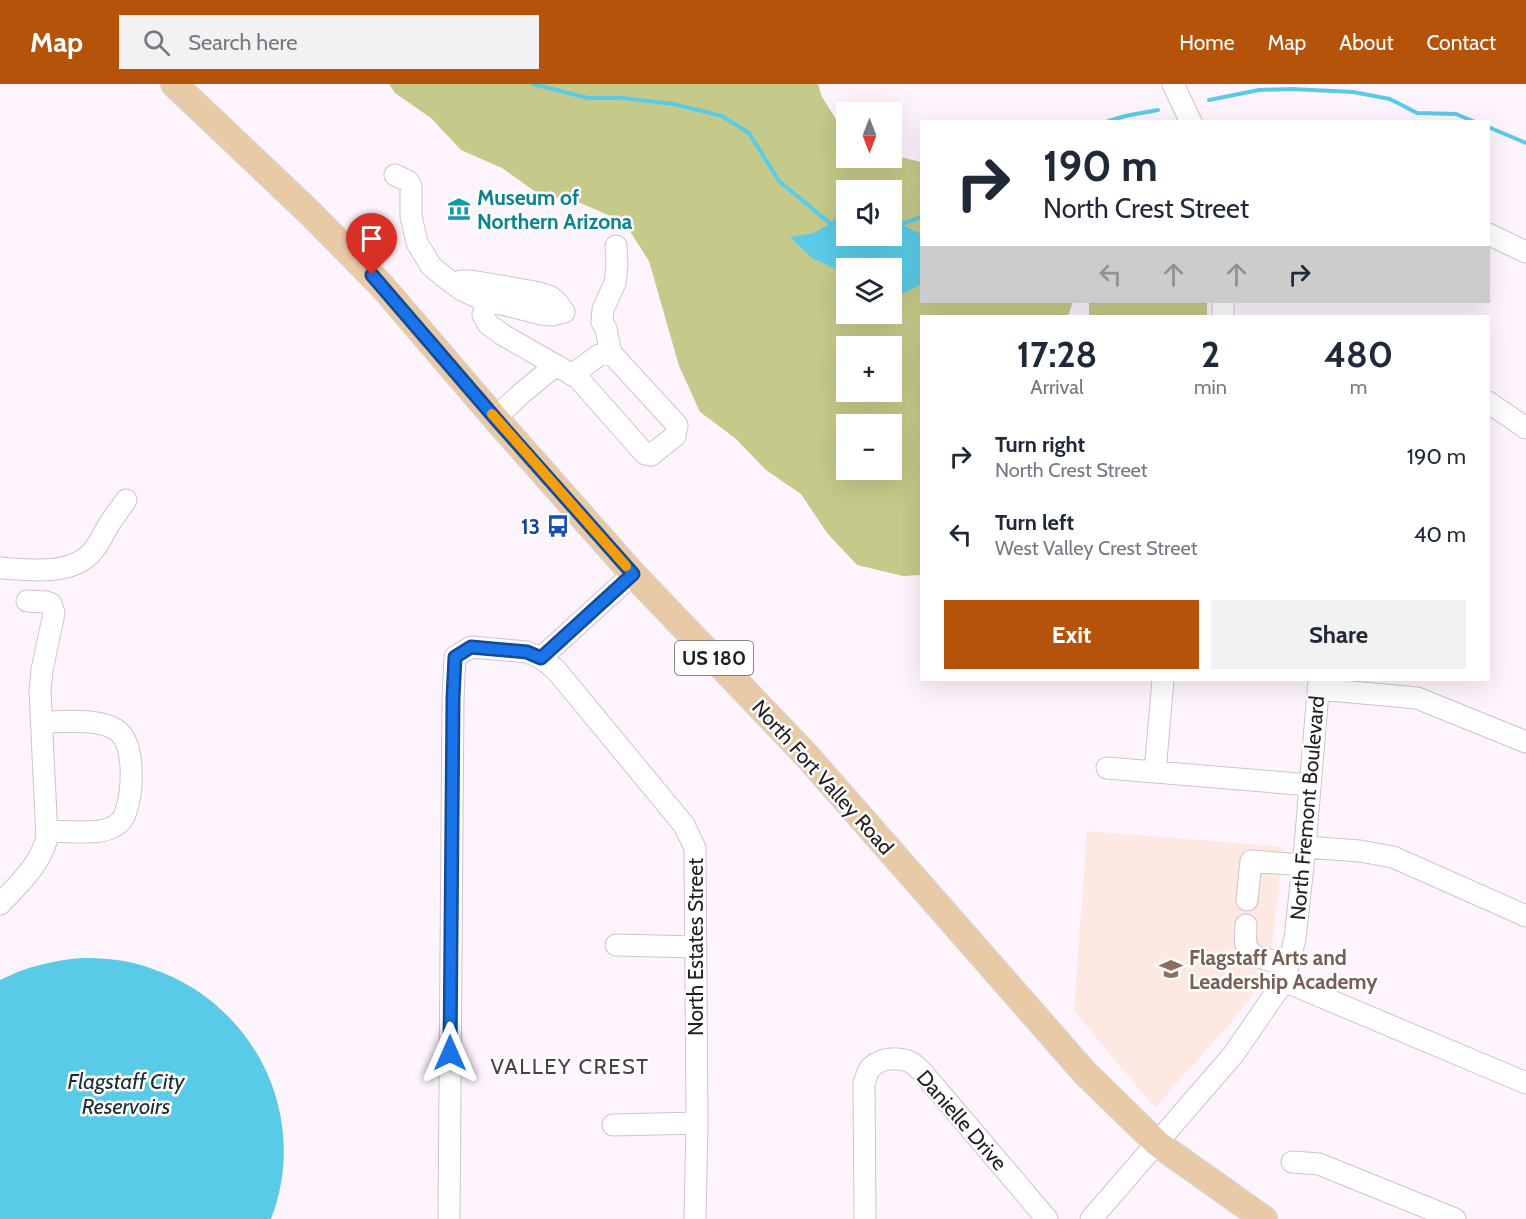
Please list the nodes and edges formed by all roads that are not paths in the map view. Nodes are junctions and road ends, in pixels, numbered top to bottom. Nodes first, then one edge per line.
1 (174, 84) edge
2 (1173, 84) edge
3 (1190, 120) edge
4 (395, 175) dead end
5 (1490, 235) edge
6 (616, 246) dead end
7 (1526, 252) edge
8 (610, 353) junction
9 (564, 370) junction
10 (1490, 403) edge
11 (495, 418) junction
12 (1526, 428) edge
13 (126, 500) dead end
14 (0, 568) edge
15 (633, 574) junction
16 (27, 601) dead end
17 (541, 658) junction
18 (1163, 681) edge
19 (1319, 684) edge
20 (42, 722) junction
21 (1525, 740) edge
22 (1107, 768) dead end
23 (1155, 772) junction
24 (1310, 785) junction
25 (47, 831) junction
26 (1304, 856) junction
27 (1247, 900) dead end
28 (0, 904) edge
29 (1526, 916) edge
30 (1246, 925) dead end
31 (616, 945) dead end
32 (694, 947) junction
33 (1286, 973) junction
34 (1526, 1083) edge
35 (697, 1123) junction
36 (613, 1125) dead end
37 (1158, 1144) junction
38 (1292, 1162) dead end
39 (449, 1219) edge
40 (695, 1219) edge
41 (865, 1219) edge
42 (1047, 1219) edge
43 (1091, 1219) edge
44 (1264, 1219) edge
45 (1455, 1219) edge

1 - 11 main road, North Fort Valley Road / US 180
2 - 3 street
4 - 9 street
5 - 7 street
6 - 8 street
8 - 9 street
8 - 9 street
9 - 11 street
10 - 12 street
11 - 15 main road, North Fort Valley Road / US 180
13 - 14 street
15 - 17 street
15 - 37 main road, North Fort Valley Road / US 180
16 - 20 street
17 - 32 street, North Estates Street
17 - 39 street
18 - 23 street
19 - 21 street
19 - 24 street, North Fremont Boulevard
20 - 25 street
20 - 25 street
22 - 23 street
23 - 24 street
24 - 26 street, North Fremont Boulevard
25 - 28 street
26 - 27 street
26 - 29 street
26 - 33 street, North Fremont Boulevard
30 - 33 street
31 - 32 street
32 - 35 street, North Estates Street
33 - 34 street
33 - 37 street, North Fremont Boulevard
35 - 36 street
35 - 40 street, North Estates Street
37 - 43 street, North Fremont Boulevard
37 - 44 main road, North Fort Valley Road / US 180
38 - 45 street
41 - 42 street, Danielle Drive

